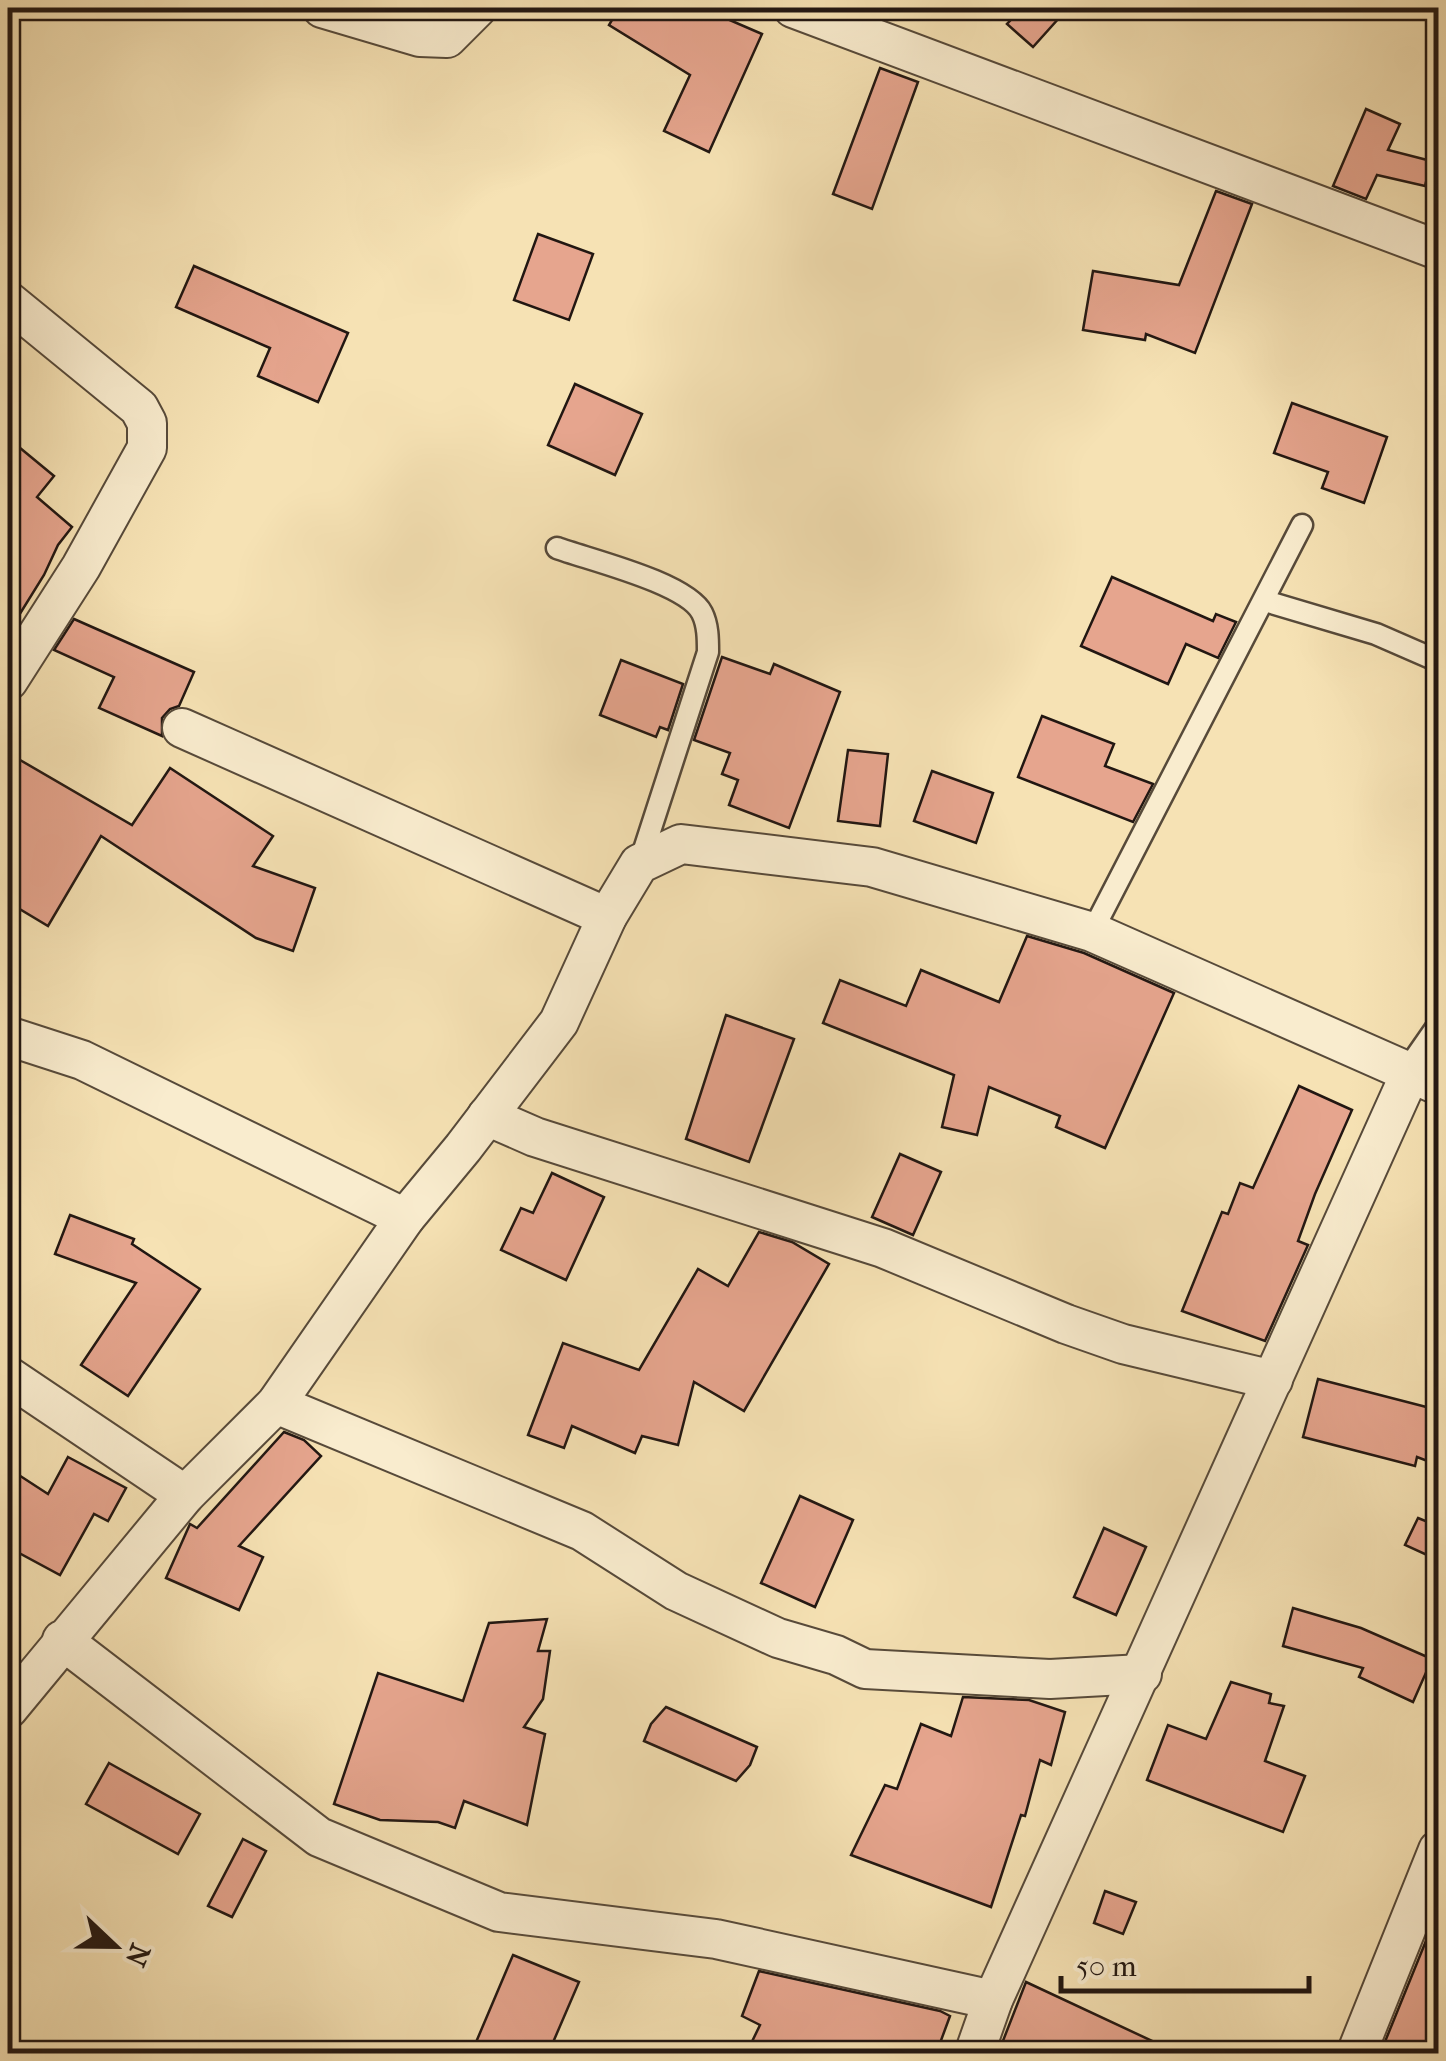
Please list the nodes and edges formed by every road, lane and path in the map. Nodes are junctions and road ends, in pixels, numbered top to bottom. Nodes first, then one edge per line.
1 (322, 8) edge
2 (477, 8) edge
3 (793, 8) edge
4 (1438, 250) edge
5 (8, 301) edge
6 (1302, 526) dead end
7 (557, 548) dead end
8 (1265, 601) junction
9 (1438, 660) edge
10 (8, 681) edge
11 (182, 728) dead end
12 (640, 864) junction
13 (608, 917) junction
14 (1092, 932) junction
15 (1438, 1025) edge
16 (8, 1036) edge
17 (1418, 1076) edge
18 (488, 1116) junction
19 (405, 1218) junction
20 (8, 1376) edge
21 (1273, 1380) junction
22 (276, 1404) junction
23 (185, 1496) junction
24 (62, 1640) junction
25 (1142, 1674) junction
26 (8, 1709) edge
27 (1438, 1850) edge
28 (993, 2000) junction
29 (974, 2054) edge
30 (1356, 2054) edge

1 - 2 street
3 - 4 street
5 - 10 street
6 - 8 lane
7 - 12 lane
8 - 9 lane
8 - 14 lane
11 - 13 street
12 - 13 street
12 - 14 street
13 - 18 street
14 - 17 street
15 - 17 lane
16 - 19 street
17 - 21 street
18 - 19 street
18 - 21 street
19 - 22 street
20 - 23 street
21 - 25 street
22 - 23 street
22 - 25 street
23 - 24 street
24 - 26 street
24 - 28 street
25 - 28 street
27 - 30 street
28 - 29 street

